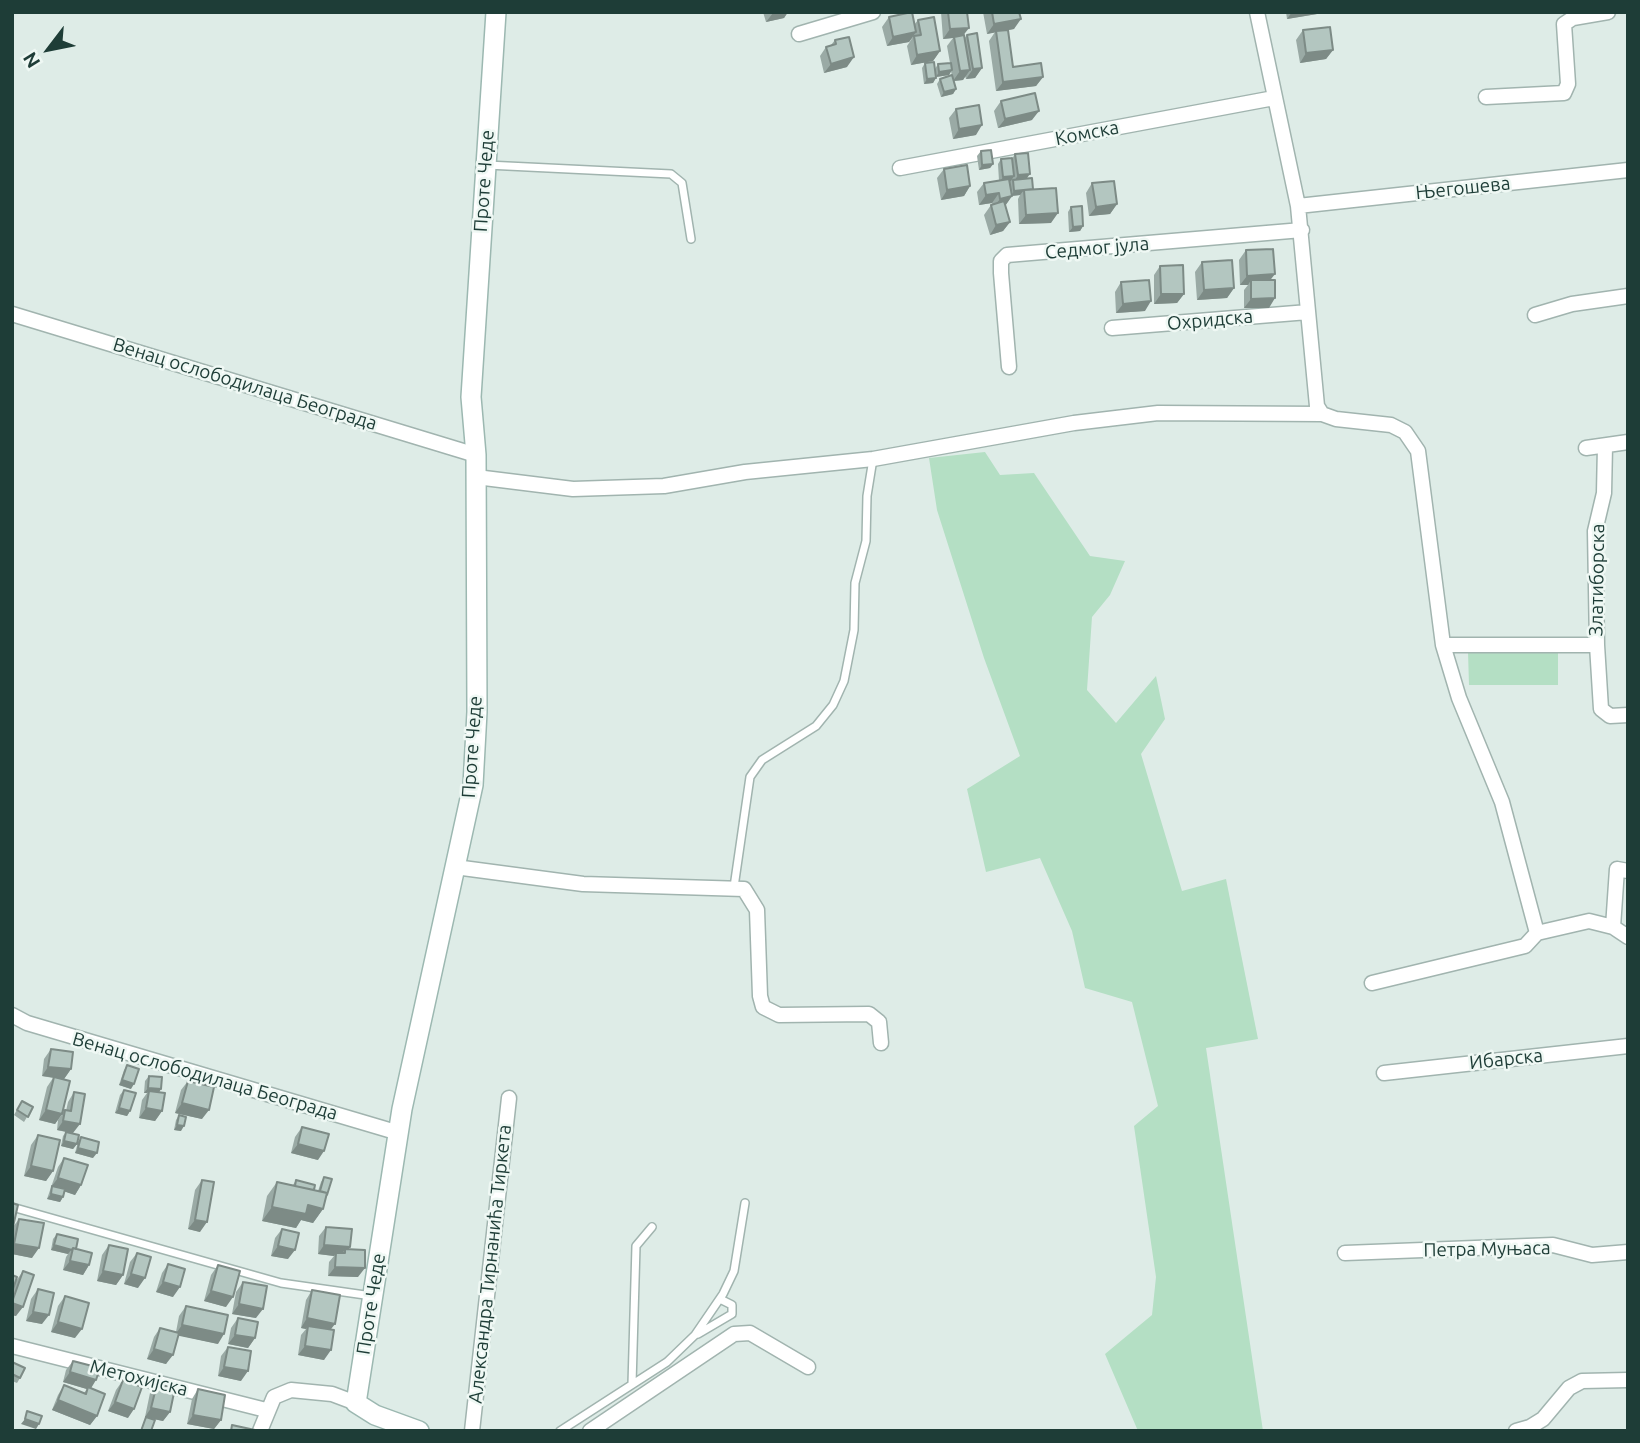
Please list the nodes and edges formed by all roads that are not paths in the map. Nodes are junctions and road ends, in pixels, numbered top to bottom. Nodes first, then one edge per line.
1 (496, 12) edge
2 (873, 12) edge
3 (1257, 12) edge
4 (1608, 12) edge
5 (799, 34) dead end
6 (1486, 97) dead end
7 (1274, 99) junction
8 (485, 165) junction
9 (900, 168) dead end
10 (1628, 170) edge
11 (1298, 206) junction
12 (1302, 230) junction
13 (691, 239) dead end
14 (1628, 296) edge
15 (1308, 312) junction
16 (12, 314) edge
17 (1535, 314) dead end
18 (1112, 328) dead end
19 (1009, 367) dead end
20 (1322, 414) junction
21 (1628, 442) edge
22 (1605, 446) junction
23 (1586, 448) dead end
24 (477, 455) junction
25 (873, 459) junction
26 (476, 477) junction
27 (1443, 645) junction
28 (1597, 645) junction
29 (1628, 715) edge
30 (455, 867) junction
31 (1623, 870) edge
32 (734, 887) junction
33 (1614, 927) junction
34 (1537, 933) junction
35 (1628, 937) edge
36 (1372, 983) dead end
37 (12, 1015) edge
38 (881, 1043) dead end
39 (1628, 1046) edge
40 (1384, 1073) dead end
41 (509, 1098) dead end
42 (399, 1133) junction
43 (745, 1203) dead end
44 (12, 1207) edge
45 (652, 1227) dead end
46 (1628, 1252) edge
47 (1345, 1253) dead end
48 (373, 1296) junction
49 (720, 1299) junction
50 (695, 1335) junction
51 (12, 1346) edge
52 (808, 1367) dead end
53 (1628, 1380) edge
54 (632, 1384) junction
55 (356, 1403) junction
56 (266, 1410) junction
57 (260, 1431) edge
58 (419, 1431) edge
59 (472, 1431) edge
60 (560, 1431) edge
61 (590, 1431) edge
62 (1516, 1431) edge

1 - 8 street, Проте Чеде
2 - 5 street
3 - 7 street
4 - 6 street
7 - 9 street, Комска
7 - 11 street
8 - 13 lane
8 - 24 street, Проте Чеде
10 - 11 street, Његошева
11 - 12 street
12 - 15 street
12 - 19 street, Седмог јула
14 - 17 street
15 - 18 street, Охридска
15 - 20 street
16 - 24 street, Венац ослободилаца Београда
20 - 25 street
20 - 27 street
21 - 22 street
22 - 23 street
22 - 28 street, Златиборска
24 - 26 street, Проте Чеде
25 - 26 street
25 - 32 lane
26 - 30 street, Проте Чеде
27 - 28 street, Златиборска
27 - 34 street
28 - 29 street
30 - 32 street
30 - 42 street, Проте Чеде
31 - 33 street
32 - 38 street
33 - 34 street
33 - 35 street
34 - 36 street
37 - 42 street, Венац ослободилаца Београда
39 - 40 street, Ибарска
41 - 59 street, Александра Тирнанића Тиркета
42 - 48 street, Проте Чеде
43 - 49 lane
44 - 48 lane
45 - 54 lane
46 - 47 street, Петра Муњаса
48 - 55 street, Проте Чеде
49 - 50 lane
49 - 50 lane
50 - 54 lane
51 - 56 street, Метохијска
52 - 61 street
53 - 62 street
54 - 60 lane
55 - 56 street
55 - 58 street
56 - 57 street

